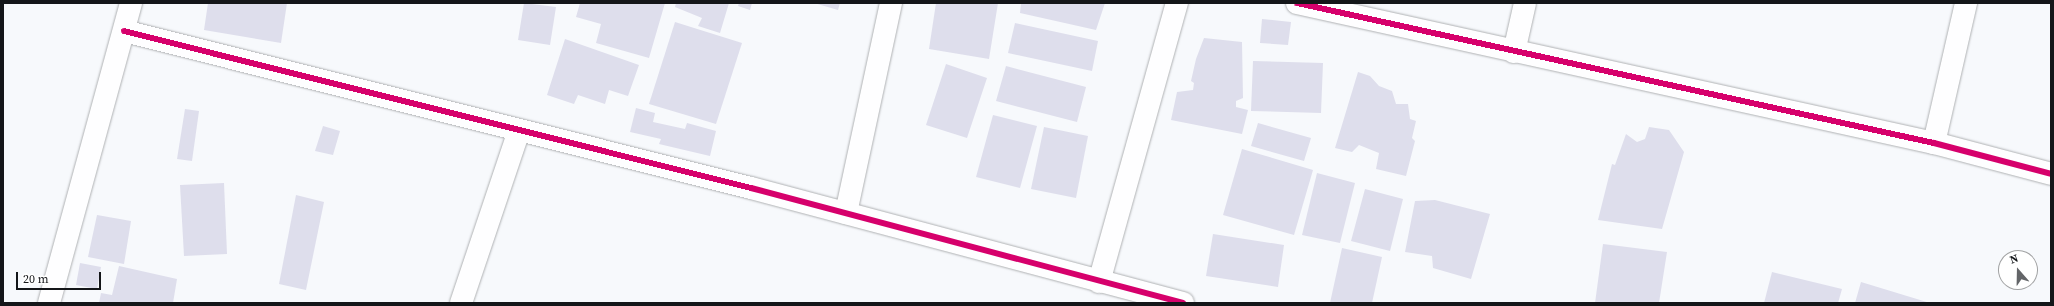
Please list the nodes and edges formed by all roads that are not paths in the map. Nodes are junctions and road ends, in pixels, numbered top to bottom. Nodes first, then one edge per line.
1 (131, 3) edge
2 (891, 3) edge
3 (1177, 3) edge
4 (1297, 3) edge
5 (1525, 3) edge
6 (1966, 3) edge
7 (124, 31) junction
8 (1514, 52) junction
9 (519, 131) junction
10 (1934, 143) junction
11 (2051, 174) edge
12 (846, 213) junction
13 (1099, 282) junction
14 (49, 303) edge
15 (461, 303) edge
16 (1183, 303) edge

1 - 7 street
2 - 12 street
3 - 13 street
4 - 8 street
5 - 8 street
6 - 10 street
7 - 9 street
7 - 14 street
8 - 10 street
9 - 12 street
9 - 15 street
10 - 11 street
12 - 13 street
13 - 16 street

